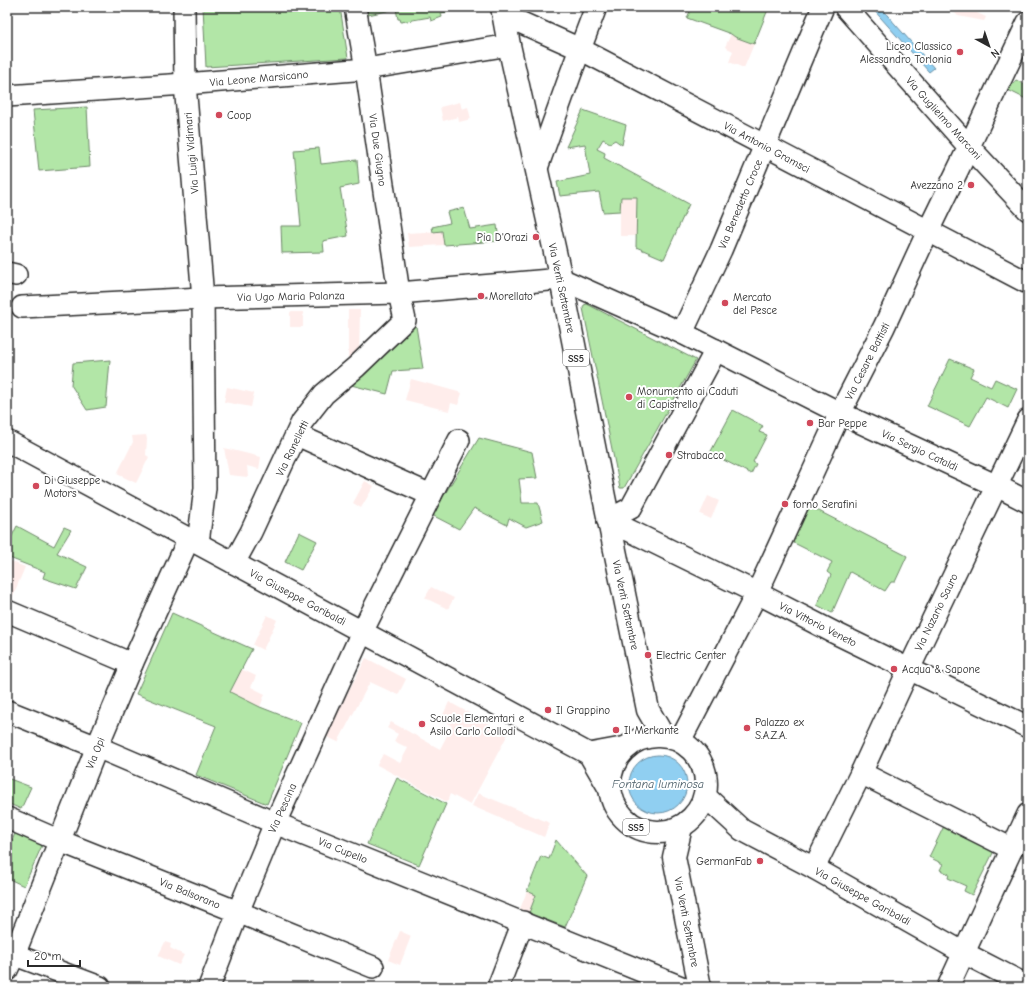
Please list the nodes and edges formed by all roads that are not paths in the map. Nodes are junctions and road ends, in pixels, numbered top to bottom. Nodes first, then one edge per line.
1 (184, 7) edge
2 (355, 7) edge
3 (596, 7) edge
4 (823, 7) edge
5 (845, 7) edge
6 (503, 11) edge
7 (1028, 22) edge
8 (509, 45) junction
9 (580, 49) junction
10 (366, 69) junction
11 (185, 84) junction
12 (7, 96) edge
13 (764, 146) junction
14 (969, 147) junction
15 (537, 168) junction
16 (1028, 210) edge
17 (928, 231) junction
18 (561, 279) junction
19 (1028, 283) edge
20 (399, 293) junction
21 (203, 298) junction
22 (22, 307) dead end
23 (682, 334) junction
24 (716, 350) junction
25 (840, 413) junction
26 (1028, 420) edge
27 (297, 435) junction
28 (459, 440) dead end
29 (7, 441) edge
30 (997, 486) junction
31 (431, 495) junction
32 (1028, 502) edge
33 (608, 520) junction
34 (193, 541) junction
35 (234, 563) junction
36 (757, 593) junction
37 (7, 610) edge
38 (362, 632) junction
39 (132, 664) junction
40 (909, 669) junction
41 (648, 710) junction
42 (7, 711) edge
43 (1028, 727) edge
44 (671, 738) junction
45 (634, 743) junction
46 (97, 747) junction
47 (589, 754) junction
48 (861, 773) junction
49 (610, 790) junction
50 (705, 796) junction
51 (1028, 814) edge
52 (7, 818) edge
53 (275, 823) junction
54 (681, 827) junction
55 (650, 832) junction
56 (60, 841) junction
57 (1012, 849) junction
58 (674, 857) junction
59 (814, 868) junction
60 (238, 912) junction
61 (523, 922) junction
62 (964, 953) junction
63 (9, 959) edge
64 (373, 967) dead end
65 (1028, 986) edge
66 (100, 987) edge
67 (209, 987) edge
68 (498, 987) edge
69 (681, 987) edge
70 (700, 987) edge
71 (948, 987) edge

1 - 11 street, Via Luigi Vidimari
2 - 10 street, Via Due Giugno
3 - 9 street
4 - 13 street, Via Benedetto Croce
5 - 14 street, Via Guglielmo Marconi
6 - 8 main road, Via Venti Settembre / SS5
6 - 9 street, Via Antonio Gramsci
7 - 14 street, Via Cesare Battisti
8 - 10 street, Via Leone Marsicano
8 - 15 main road, Via Venti Settembre / SS5
9 - 13 street, Via Antonio Gramsci
9 - 15 street
10 - 11 street, Via Leone Marsicano
10 - 20 street, Via Due Giugno
11 - 12 street, Via Leone Marsicano
11 - 21 street, Via Luigi Vidimari
13 - 17 street, Via Antonio Gramsci
13 - 23 street, Via Benedetto Croce
14 - 16 street, Via Guglielmo Marconi
14 - 17 street, Via Cesare Battisti
15 - 18 main road, Via Venti Settembre / SS5
17 - 19 street, Via Antonio Gramsci
17 - 25 street, Via Cesare Battisti
18 - 20 street, Via Ugo Maria Palanza
18 - 23 street, Via Sergio Cataldi
18 - 33 main road, Via Venti Settembre / SS5
20 - 21 street, Via Ugo Maria Palanza
20 - 27 street, Via Ranelletti
21 - 22 street, Via Ugo Maria Palanza
21 - 34 street, Via Luigi Vidimari
23 - 24 street, Via Sergio Cataldi
24 - 25 street, Via Sergio Cataldi
24 - 33 street
25 - 30 street, Via Sergio Cataldi
25 - 36 street, Via Cesare Battisti
26 - 30 street, Via Nazario Sauro
27 - 31 street
27 - 35 street, Via Ranelletti
28 - 31 street, Via Pescina
29 - 34 street, Via Giuseppe Garibaldi
30 - 32 street, Via Sergio Cataldi
30 - 40 street, Via Nazario Sauro
31 - 38 street, Via Pescina
33 - 36 street, Via Vittorio Veneto
33 - 41 main road, Via Venti Settembre / SS5
34 - 35 street, Via Giuseppe Garibaldi
34 - 39 street, Via Opi
35 - 38 street, Via Giuseppe Garibaldi
36 - 40 street, Via Vittorio Veneto
36 - 44 street, Via Cesare Battisti
37 - 39 street
38 - 47 street, Via Giuseppe Garibaldi
38 - 53 street, Via Pescina
39 - 46 street, Via Opi
40 - 43 street, Via Vittorio Veneto
40 - 48 street, Via Nazario Sauro
41 - 44 main road, Via Venti Settembre / SS5
41 - 45 main road, Via Venti Settembre / SS5
42 - 46 street, Via Cupello
44 - 45 main road
44 - 50 main road, SS5
45 - 47 street
45 - 49 main road, SS5
46 - 53 street, Via Cupello
46 - 56 street, Via Opi
47 - 49 street
48 - 57 street
48 - 59 street, Via Nazario Sauro
49 - 55 main road, SS5
50 - 54 main road, SS5
50 - 59 street, Via Giuseppe Garibaldi
51 - 57 street
52 - 56 street, Via Balsorano
53 - 60 street, Via Pescina
53 - 61 street, Via Cupello
54 - 55 main road, SS5
54 - 58 main road, Via Venti Settembre
55 - 58 main road, SS5
56 - 60 street, Via Balsorano
56 - 63 street, Via Opi
57 - 62 street
58 - 70 main road, Via Venti Settembre
59 - 62 street, Via Giuseppe Garibaldi
60 - 64 street, Via Balsorano
60 - 67 street, Via Pescina
61 - 68 street
61 - 69 street, Via Cupello
62 - 65 street, Via Giuseppe Garibaldi
62 - 71 street
63 - 66 street

